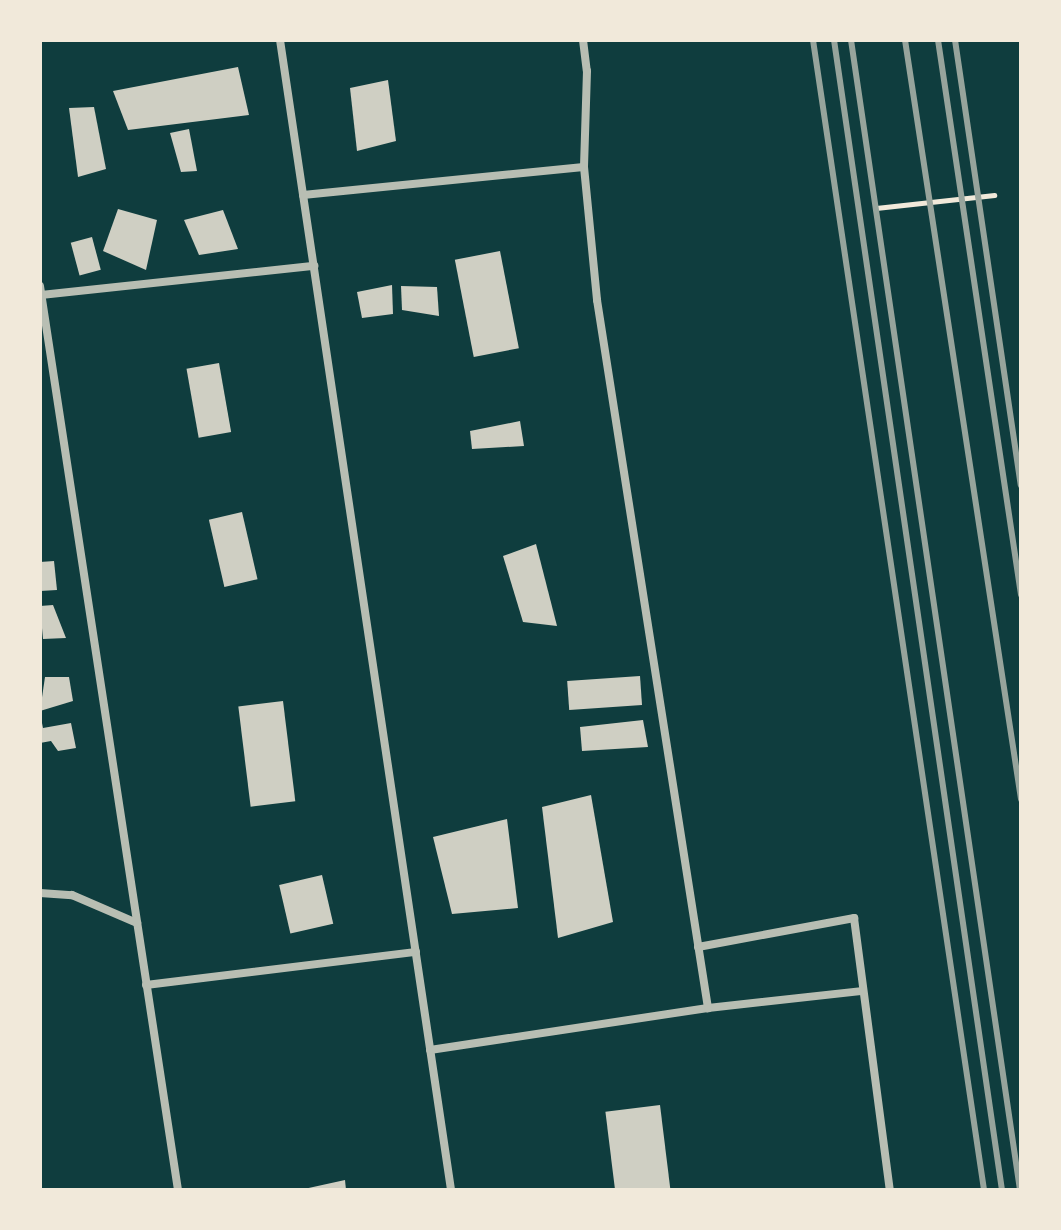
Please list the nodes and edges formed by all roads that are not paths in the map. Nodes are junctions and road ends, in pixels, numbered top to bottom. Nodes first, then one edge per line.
1 (280, 40) edge
2 (583, 40) edge
3 (584, 167) junction
4 (303, 195) junction
5 (314, 266) junction
6 (41, 291) edge
7 (40, 893) edge
8 (137, 923) junction
9 (698, 947) junction
10 (416, 952) junction
11 (146, 985) junction
12 (863, 991) junction
13 (708, 1008) junction
14 (430, 1050) junction
15 (178, 1190) edge
16 (451, 1190) edge
17 (890, 1190) edge

1 - 4 street
2 - 3 street
3 - 4 street
3 - 9 street
4 - 5 street
5 - 6 street
5 - 10 street
6 - 8 street
7 - 8 street
8 - 11 street
9 - 12 street
9 - 13 street
10 - 11 street
10 - 14 street
11 - 15 street
12 - 13 street
12 - 17 street
13 - 14 street
14 - 16 street

